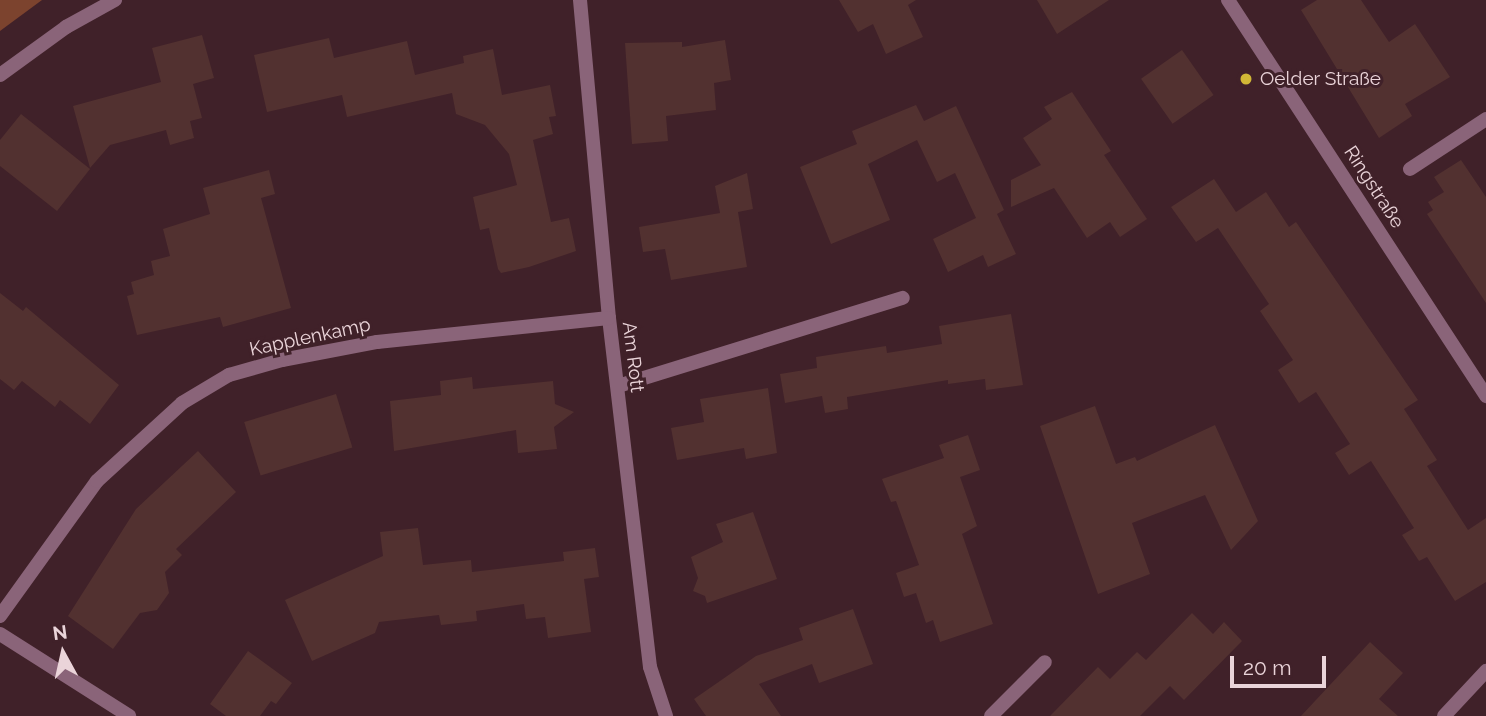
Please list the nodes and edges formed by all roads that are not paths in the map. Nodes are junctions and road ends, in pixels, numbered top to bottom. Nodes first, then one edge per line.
1 (115, 0) edge
2 (580, 0) edge
3 (1227, 0) edge
4 (0, 75) edge
5 (1486, 119) edge
6 (1410, 169) dead end
7 (903, 298) dead end
8 (609, 318) junction
9 (618, 386) junction
10 (1486, 396) edge
11 (0, 616) edge
12 (0, 634) edge
13 (1045, 662) dead end
14 (1486, 671) edge
15 (128, 716) edge
16 (666, 716) edge
17 (991, 716) edge
18 (1444, 716) edge

1 - 4 street
2 - 8 street, Am Rott
3 - 10 street, Ringstraße
5 - 6 street
7 - 9 street
8 - 9 street, Am Rott
8 - 11 street, Kapplenkamp
9 - 16 street, Am Rott
12 - 15 street
13 - 17 street
14 - 18 street

